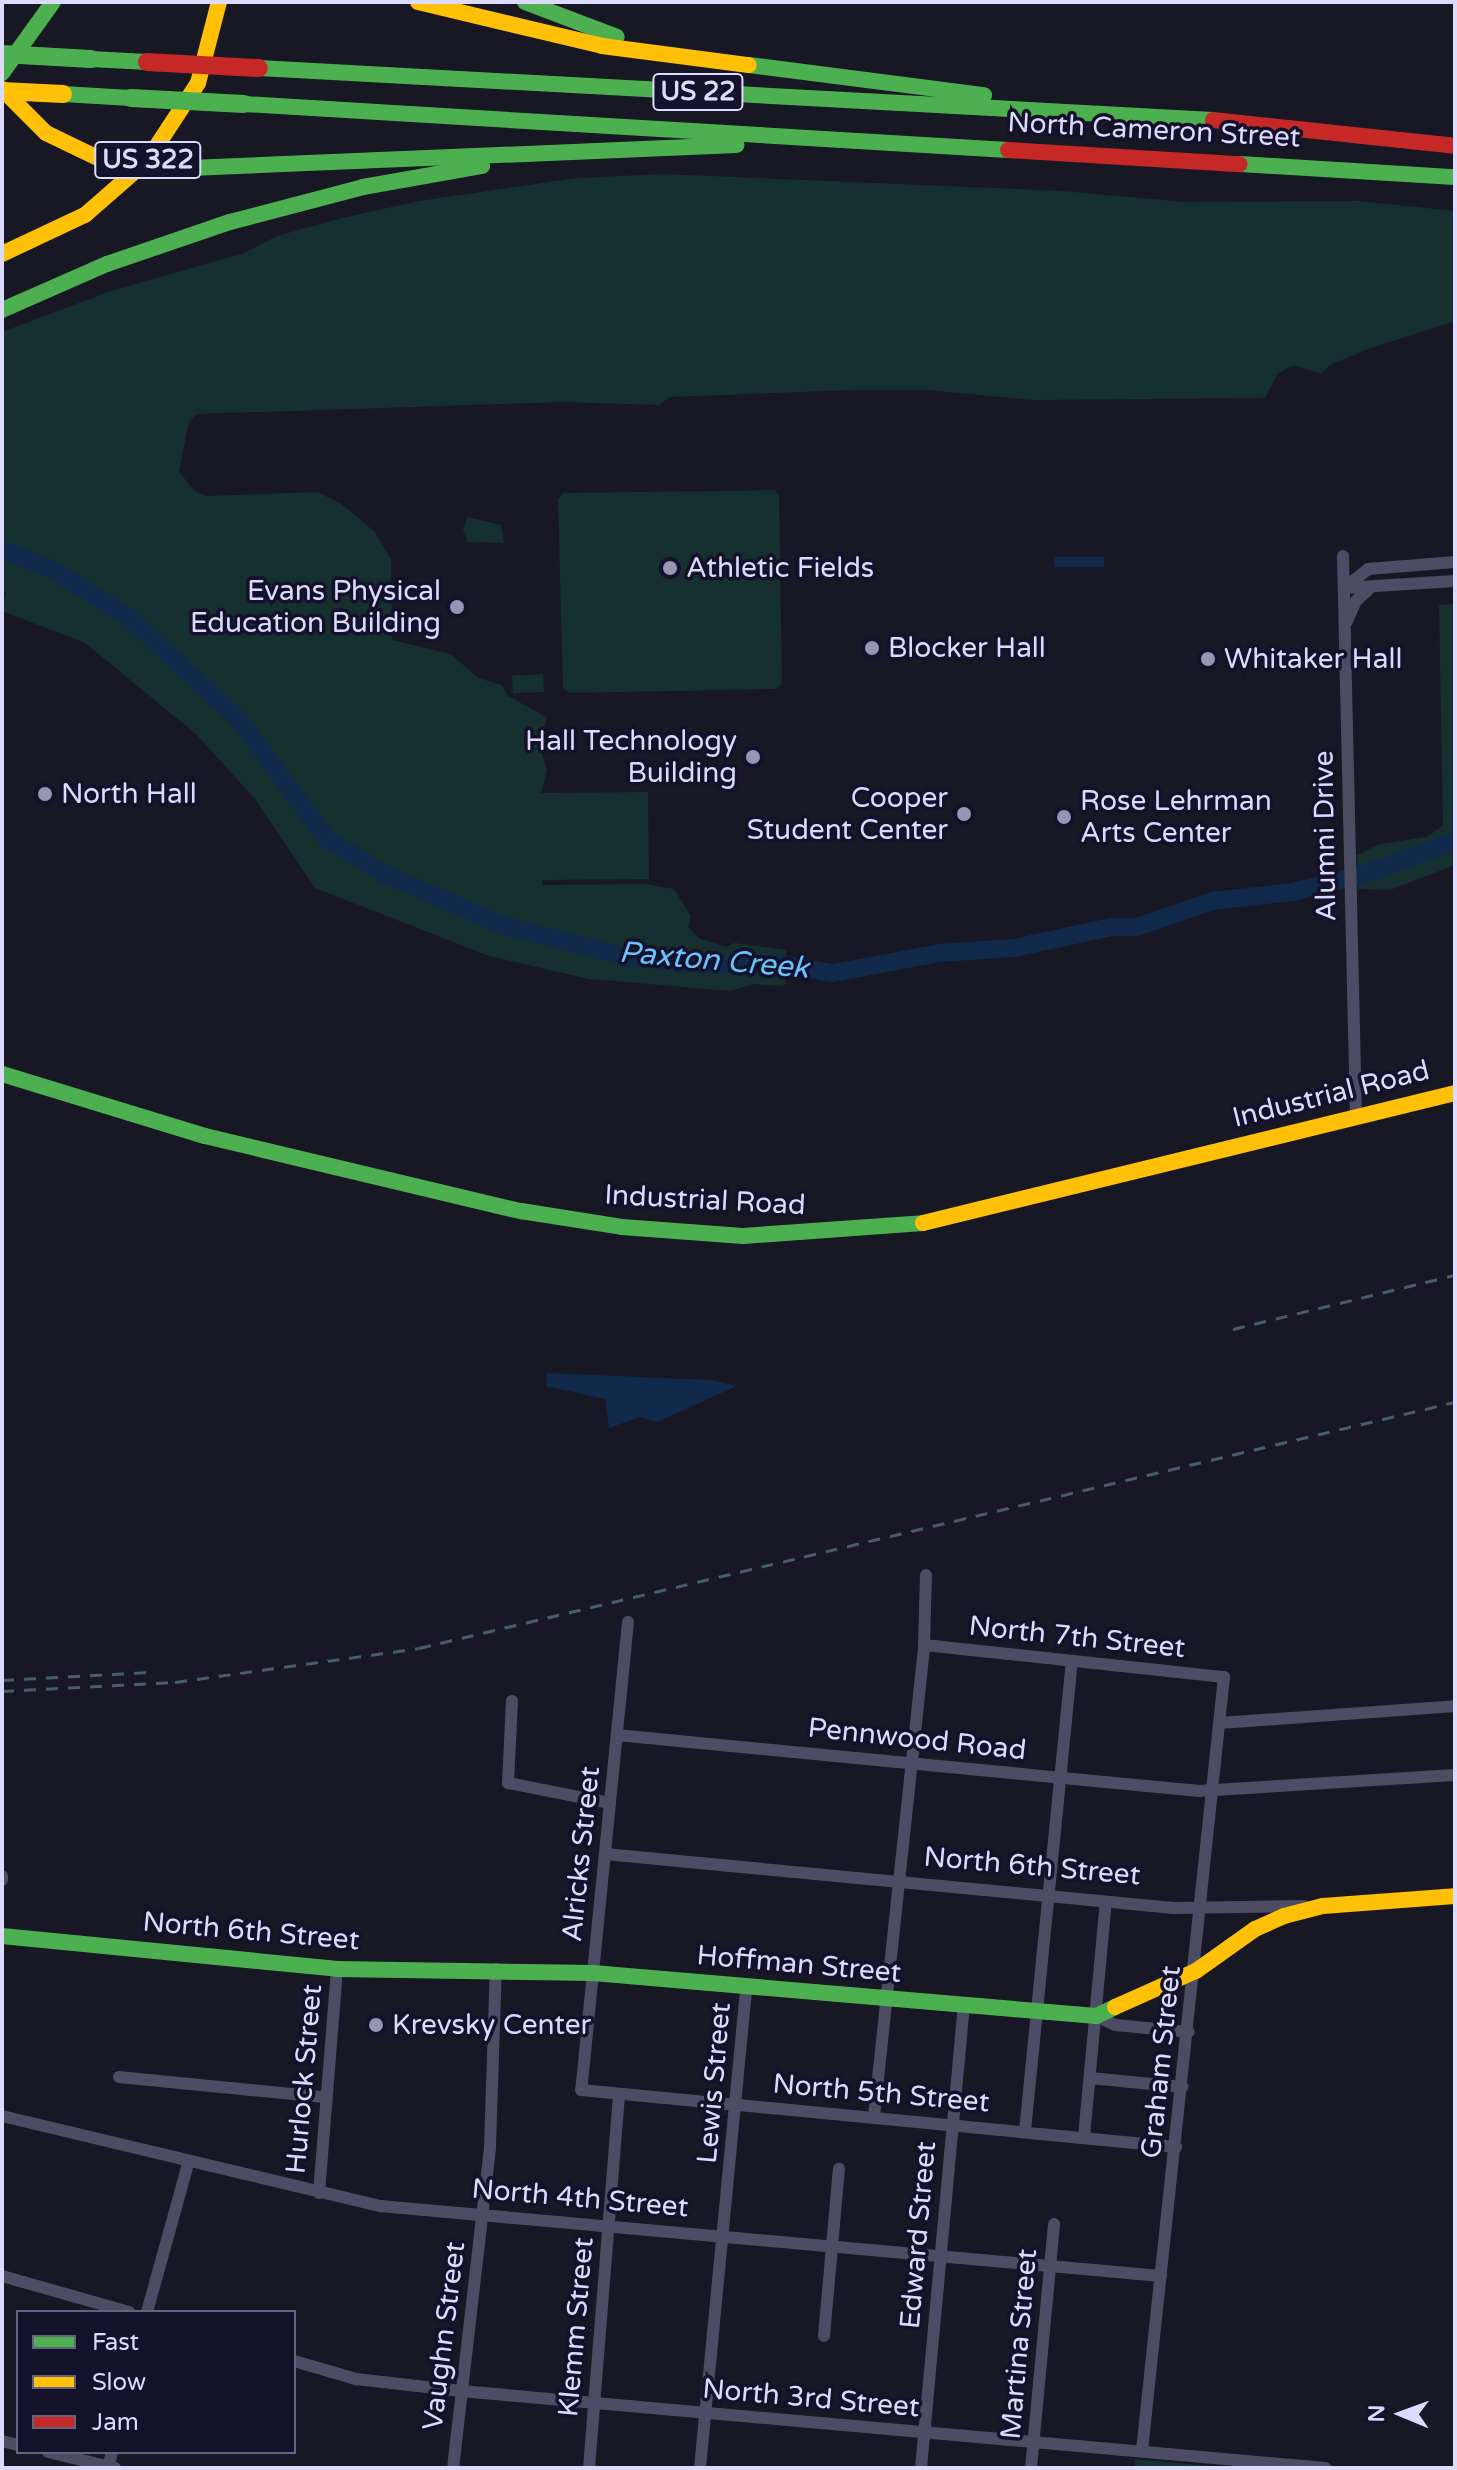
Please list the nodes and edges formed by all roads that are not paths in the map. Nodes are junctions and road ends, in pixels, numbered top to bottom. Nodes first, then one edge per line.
1 (53, 2) edge
2 (219, 2) edge
3 (418, 2) edge
4 (525, 2) edge
5 (2, 54) edge
6 (699, 59) junction
7 (2, 73) edge
8 (2, 90) edge
9 (1136, 114) junction
10 (850, 143) junction
11 (1455, 146) edge
12 (590, 151) junction
13 (1455, 177) edge
14 (2, 254) edge
15 (2, 310) edge
16 (1455, 562) edge
17 (1368, 569) junction
18 (1455, 581) edge
19 (1344, 588) junction
20 (1370, 588) junction
21 (1344, 628) junction
22 (2, 1074) edge
23 (1455, 1093) edge
24 (1356, 1116) junction
25 (926, 1575) dead end
26 (628, 1622) dead end
27 (924, 1645) junction
28 (1072, 1661) junction
29 (1224, 1677) joint
30 (512, 1701) dead end
31 (1455, 1706) edge
32 (1220, 1723) junction
33 (617, 1735) junction
34 (912, 1763) junction
35 (1455, 1775) edge
36 (1060, 1778) junction
37 (1213, 1791) junction
38 (610, 1803) junction
39 (605, 1854) junction
40 (899, 1882) junction
41 (1048, 1896) junction
42 (1455, 1896) edge
43 (1106, 1902) junction
44 (1323, 1906) junction
45 (1202, 1909) junction
46 (2, 1936) edge
47 (337, 1969) junction
48 (496, 1969) junction
49 (1196, 1971) junction
50 (593, 1973) junction
51 (746, 1989) junction
52 (887, 1999) junction
53 (964, 2006) junction
54 (1037, 2013) junction
55 (1096, 2016) junction
56 (1189, 2032) junction
57 (119, 2077) dead end
58 (1090, 2078) junction
59 (1183, 2087) junction
60 (581, 2090) joint
61 (619, 2094) junction
62 (324, 2097) junction
63 (736, 2104) junction
64 (2, 2116) edge
65 (874, 2116) junction
66 (953, 2124) junction
67 (1025, 2131) junction
68 (1084, 2137) junction
69 (1176, 2147) junction
70 (189, 2161) junction
71 (839, 2169) dead end
72 (319, 2193) junction
73 (483, 2213) junction
74 (1054, 2224) dead end
75 (609, 2225) junction
76 (724, 2235) junction
77 (833, 2245) junction
78 (940, 2256) junction
79 (1050, 2266) junction
80 (2, 2276) edge
81 (1161, 2276) junction
82 (122, 2310) edge
83 (148, 2310) edge
84 (824, 2336) dead end
85 (296, 2362) edge
86 (461, 2391) junction
87 (594, 2403) junction
88 (705, 2413) junction
89 (924, 2432) junction
90 (1034, 2442) junction
91 (1142, 2451) junction
92 (56, 2454) edge
93 (111, 2467) edge
94 (453, 2468) edge
95 (589, 2468) edge
96 (700, 2468) edge
97 (921, 2468) edge
98 (1031, 2468) edge
99 (1326, 2468) edge

1 - 7 main road
2 - 14 main road, US 322
3 - 6 main road
4 - 6 main road
5 - 9 main road, US 22, bridge
6 - 9 main road
8 - 10 main road, US 22, bridge
8 - 12 main road, bridge
9 - 11 main road, North Cameron Street / US 22
10 - 12 main road
10 - 13 main road, North Cameron Street / US 22
12 - 15 main road
16 - 17 street
17 - 19 street
17 - 19 street, Alumni Drive
18 - 20 street
19 - 20 street
19 - 21 street, Alumni Drive
20 - 21 street
21 - 24 street, Alumni Drive
22 - 24 main road, Industrial Road
23 - 24 main road, Industrial Road
25 - 27 street
26 - 33 street, Alricks Street
27 - 28 street, North 7th Street
27 - 34 street
28 - 29 street, North 7th Street
28 - 36 street
29 - 32 street, Graham Street
30 - 38 street
31 - 32 street
32 - 37 street, Graham Street
33 - 34 street, Pennwood Road
33 - 38 street, Alricks Street
34 - 36 street, Pennwood Road
34 - 40 street
35 - 37 street, Pennwood Road
36 - 37 street, Pennwood Road
36 - 41 street
37 - 45 street, Graham Street
38 - 39 street, Alricks Street
39 - 40 street, North 6th Street
39 - 50 street, Alricks Street
40 - 41 street, North 6th Street
40 - 52 street
41 - 43 street, North 6th Street
41 - 54 street
42 - 44 main road, North 6th Street
43 - 45 street, North 6th Street
43 - 55 street
44 - 45 street, North 6th Street
44 - 49 main road, Hoffman Street
45 - 49 street, Graham Street
46 - 47 main road, North 6th Street
47 - 48 main road, North 6th Street
47 - 62 street, Hurlock Street
48 - 50 main road, Hoffman Street
48 - 73 street, Vaughn Street
49 - 55 main road, Hoffman Street
49 - 56 street, Graham Street
50 - 51 main road, Hoffman Street
50 - 60 street, Alricks Street
51 - 52 main road, Hoffman Street
51 - 63 street, Lewis Street
52 - 53 main road, Hoffman Street
52 - 65 street
53 - 54 main road, Hoffman Street
53 - 66 street, Edward Street
54 - 55 main road, Hoffman Street
54 - 67 street
55 - 56 street, Hoffman Street
55 - 58 street
56 - 59 street, Graham Street
57 - 62 street
58 - 59 street
58 - 68 street
59 - 69 street, Graham Street
60 - 61 street, North 5th Street
61 - 63 street, North 5th Street
61 - 75 street, Klemm Street
62 - 72 street, Hurlock Street
63 - 65 street, North 5th Street
63 - 76 street, Lewis Street
64 - 70 street, North 4th Street
65 - 66 street, North 5th Street
66 - 67 street, North 5th Street
66 - 78 street, Edward Street
67 - 68 street, North 5th Street
68 - 69 street, North 5th Street
69 - 81 street, Graham Street
70 - 72 street, North 4th Street
70 - 83 street
71 - 77 street
72 - 73 street, North 4th Street
73 - 75 street, North 4th Street
73 - 86 street, Vaughn Street
74 - 79 street, Martina Street
75 - 76 street, North 4th Street
75 - 87 street, Klemm Street
76 - 77 street, North 4th Street
76 - 88 street, Lewis Street
77 - 78 street, North 4th Street
77 - 84 street
78 - 79 street, North 4th Street
78 - 89 street, Edward Street
79 - 81 street, North 4th Street
79 - 90 street, Martina Street
80 - 82 street
81 - 91 street, Graham Street
85 - 86 street, North 3rd Street
86 - 87 street, North 3rd Street
86 - 94 street, Vaughn Street
87 - 88 street, North 3rd Street
87 - 95 street, Klemm Street
88 - 89 street, North 3rd Street
88 - 96 street, Lewis Street
89 - 90 street, North 3rd Street
89 - 97 street, Edward Street
90 - 91 street, North 3rd Street
90 - 98 street, Martina Street
91 - 99 street, North 3rd Street
92 - 93 street

